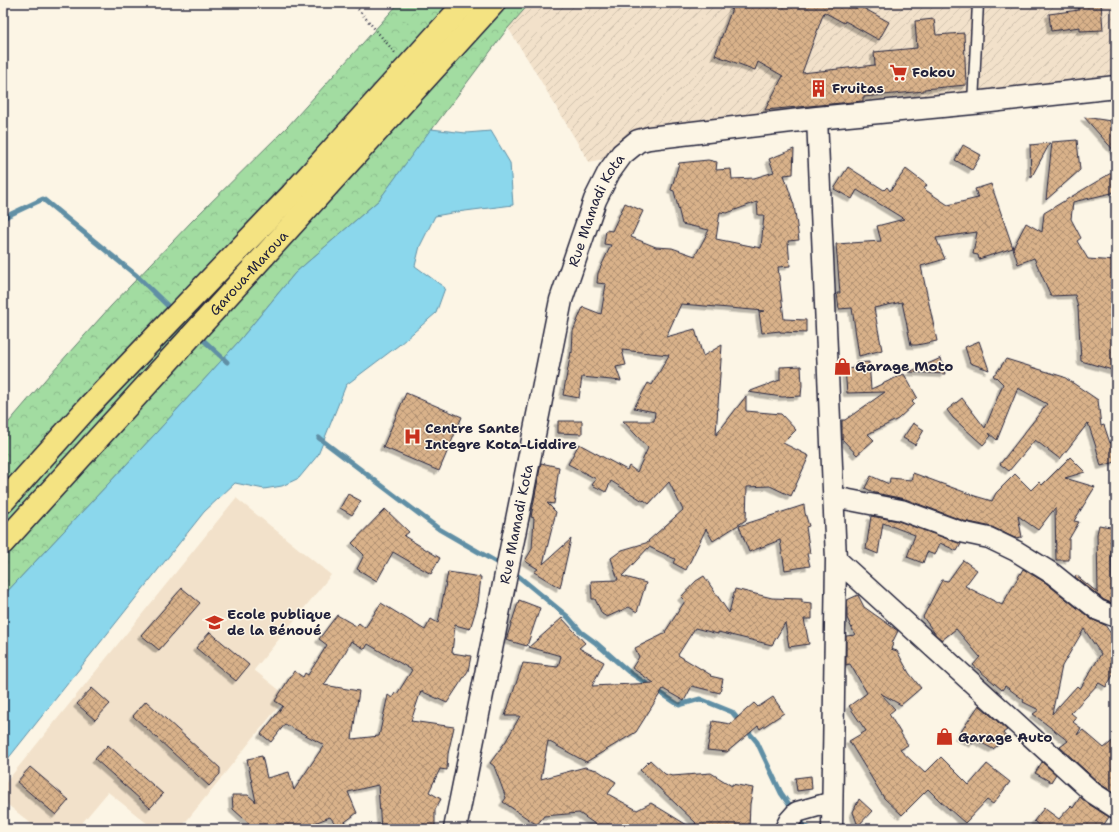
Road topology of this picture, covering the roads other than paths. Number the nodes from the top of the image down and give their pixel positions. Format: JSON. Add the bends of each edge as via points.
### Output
{"nodes":[{"id":1,"x":465,"y":3,"type":"edge"},
{"id":2,"x":494,"y":3,"type":"edge"},
{"id":3,"x":978,"y":3,"type":"edge"},
{"id":4,"x":1116,"y":87,"type":"edge"},
{"id":5,"x":973,"y":103,"type":"junction"},
{"id":6,"x":817,"y":118,"type":"junction"},
{"id":7,"x":834,"y":497,"type":"junction"},
{"id":8,"x":3,"y":502,"type":"edge"},
{"id":9,"x":3,"y":542,"type":"edge"},
{"id":10,"x":836,"y":559,"type":"junction"},
{"id":11,"x":1116,"y":617,"type":"edge"},
{"id":12,"x":832,"y":802,"type":"junction"},
{"id":13,"x":1116,"y":808,"type":"edge"},
{"id":14,"x":455,"y":829,"type":"edge"},
{"id":15,"x":784,"y":829,"type":"edge"},
{"id":16,"x":832,"y":829,"type":"edge"}],
"edges":[{"from":1,"to":8,"type":"highway","name":"Garoua-Maroua","via":[[292,194],[90,405]]},
{"from":2,"to":9,"type":"highway","name":"Garoua-Maroua"},
{"from":3,"to":5,"type":"lane"},
{"from":4,"to":5,"type":"main road"},
{"from":5,"to":6,"type":"main road"},
{"from":6,"to":7,"type":"street"},
{"from":6,"to":14,"type":"main road","name":"Rue Mamadi Kota","via":[[649,138],[638,141],[622,154],[609,172],[595,200],[561,300]]},
{"from":7,"to":10,"type":"street"},
{"from":7,"to":11,"type":"street","via":[[901,510],[961,532],[989,538],[1053,574],[1098,610]]},
{"from":10,"to":12,"type":"street"},
{"from":10,"to":13,"type":"street","via":[[1093,793]]},
{"from":12,"to":15,"type":"street","via":[[797,812]]},
{"from":12,"to":16,"type":"street"}]}
